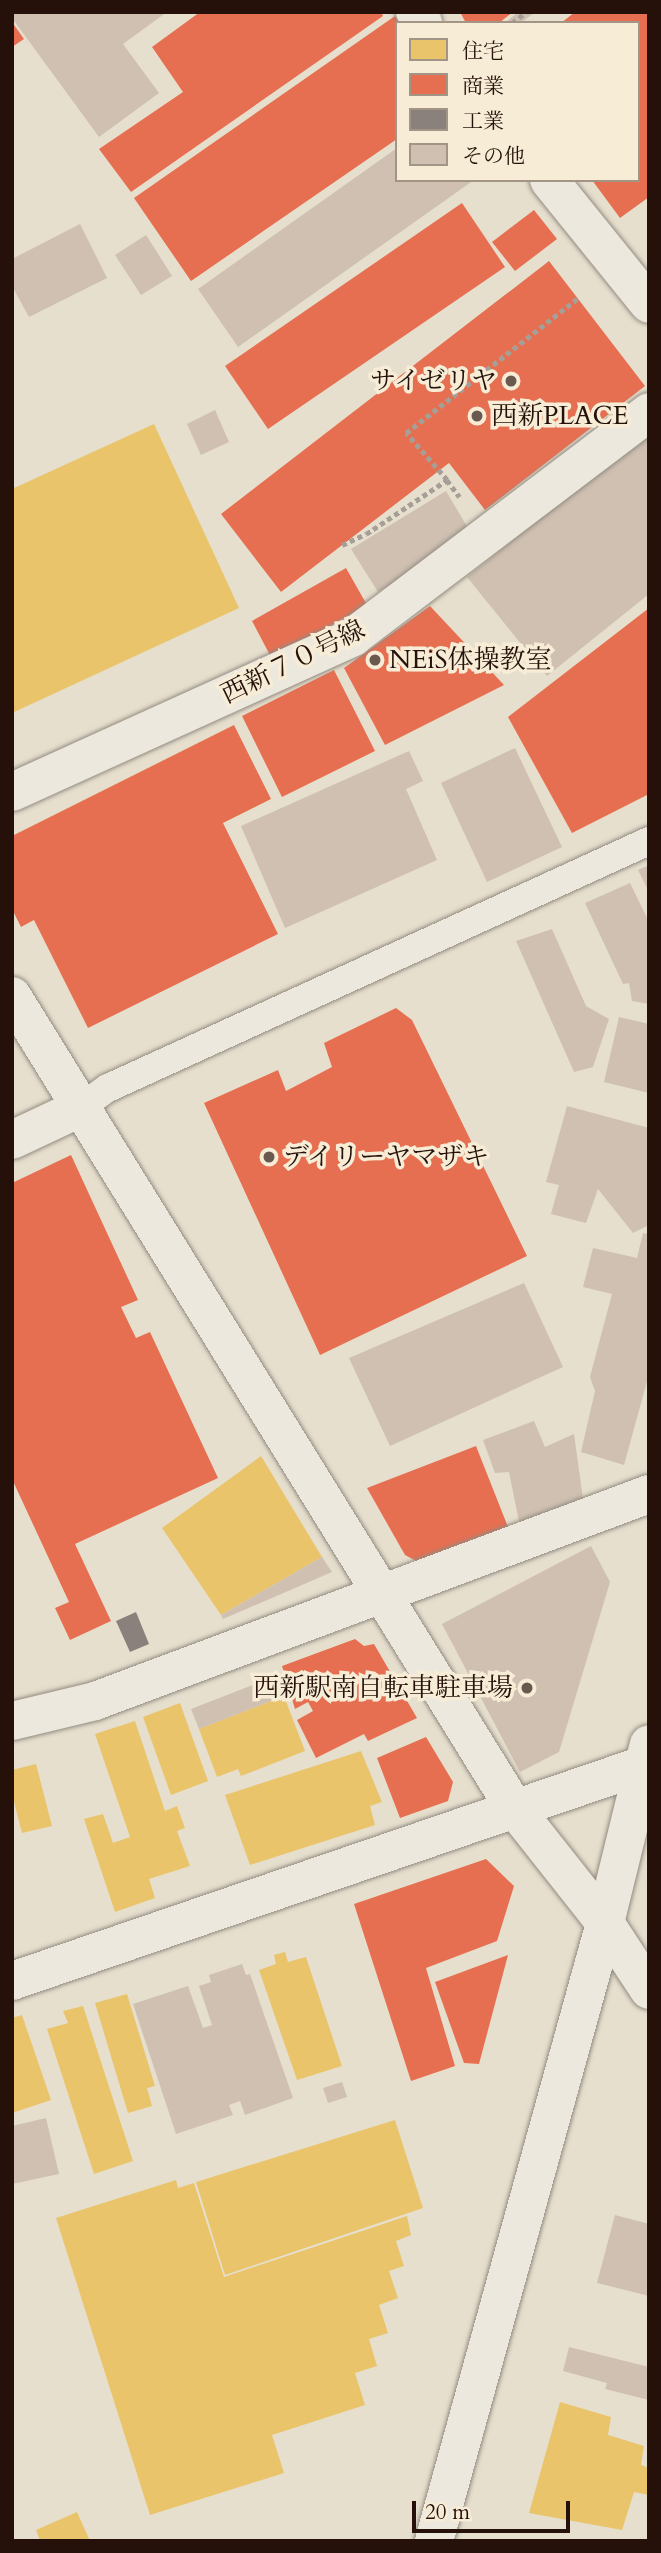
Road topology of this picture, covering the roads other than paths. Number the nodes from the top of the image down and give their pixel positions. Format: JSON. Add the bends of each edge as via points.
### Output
{"nodes":[{"id":1,"x":551,"y":182,"type":"edge"},
{"id":2,"x":649,"y":304,"type":"edge"},
{"id":3,"x":649,"y":412,"type":"edge"},
{"id":4,"x":12,"y":792,"type":"edge"},
{"id":5,"x":649,"y":841,"type":"edge"},
{"id":6,"x":12,"y":996,"type":"edge"},
{"id":7,"x":80,"y":1108,"type":"junction"},
{"id":8,"x":12,"y":1140,"type":"edge"},
{"id":9,"x":649,"y":1494,"type":"edge"},
{"id":10,"x":381,"y":1592,"type":"junction"},
{"id":11,"x":12,"y":1721,"type":"edge"},
{"id":12,"x":647,"y":1757,"type":"edge"},
{"id":13,"x":515,"y":1809,"type":"junction"},
{"id":14,"x":605,"y":1923,"type":"junction"},
{"id":15,"x":12,"y":1981,"type":"edge"},
{"id":16,"x":649,"y":1990,"type":"edge"},
{"id":17,"x":434,"y":2541,"type":"edge"}],
"edges":[{"from":1,"to":2,"type":"street"},
{"from":3,"to":4,"type":"street","name":"西新７０号線","via":[[353,637]]},
{"from":5,"to":7,"type":"lane","via":[[108,1088]]},
{"from":6,"to":7,"type":"street"},
{"from":7,"to":8,"type":"street"},
{"from":7,"to":10,"type":"street"},
{"from":9,"to":10,"type":"street"},
{"from":10,"to":11,"type":"street","via":[[95,1701]]},
{"from":10,"to":13,"type":"street"},
{"from":12,"to":13,"type":"street"},
{"from":12,"to":14,"type":"street"},
{"from":13,"to":14,"type":"street"},
{"from":13,"to":15,"type":"street"},
{"from":14,"to":16,"type":"street"},
{"from":14,"to":17,"type":"street"}]}
